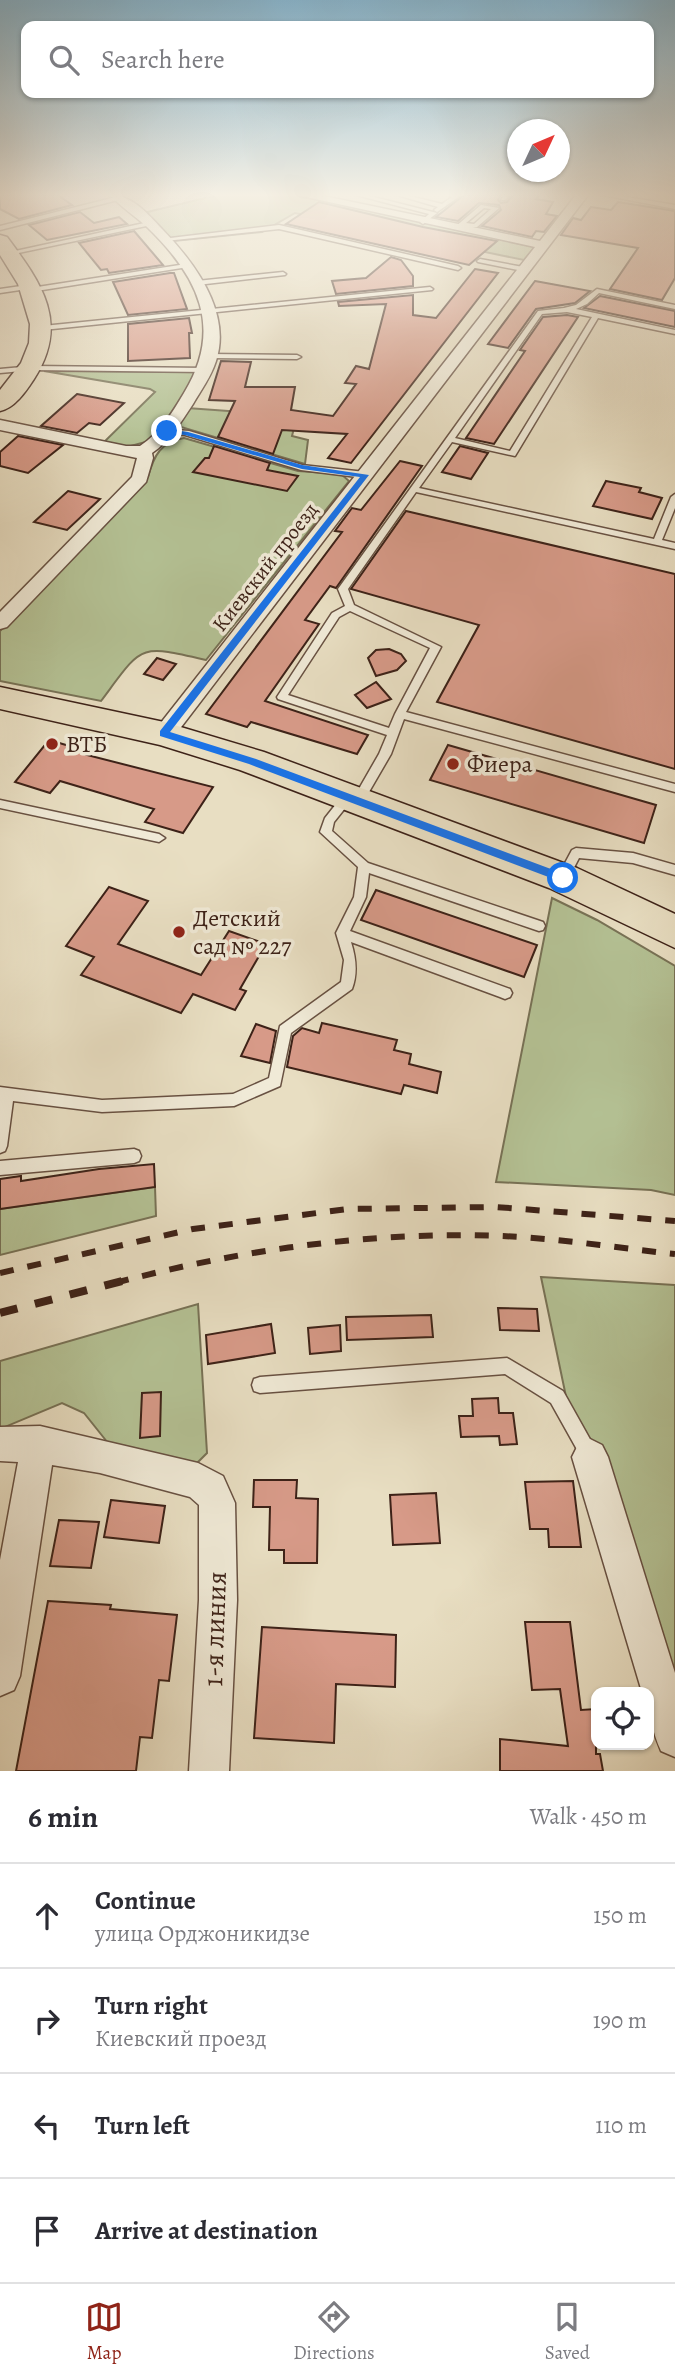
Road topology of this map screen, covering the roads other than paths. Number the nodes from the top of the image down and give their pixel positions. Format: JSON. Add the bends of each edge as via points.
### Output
{"nodes":[{"id":1,"x":23,"y":278,"type":"edge"},
{"id":2,"x":103,"y":278,"type":"edge"},
{"id":3,"x":194,"y":278,"type":"edge"},
{"id":4,"x":248,"y":278,"type":"edge"},
{"id":5,"x":516,"y":278,"type":"edge"},
{"id":6,"x":197,"y":283,"type":"junction"},
{"id":7,"x":29,"y":288,"type":"junction"},
{"id":8,"x":430,"y":289,"type":"dead end"},
{"id":9,"x":0,"y":291,"type":"edge"},
{"id":10,"x":675,"y":307,"type":"edge"},
{"id":11,"x":569,"y":310,"type":"junction"},
{"id":12,"x":210,"y":313,"type":"junction"},
{"id":13,"x":596,"y":316,"type":"junction"},
{"id":14,"x":43,"y":328,"type":"junction"},
{"id":15,"x":675,"y":332,"type":"edge"},
{"id":16,"x":297,"y":357,"type":"dead end"},
{"id":17,"x":208,"y":363,"type":"junction"},
{"id":18,"x":33,"y":368,"type":"junction"},
{"id":19,"x":0,"y":371,"type":"edge"},
{"id":20,"x":0,"y":404,"type":"edge"},
{"id":21,"x":0,"y":425,"type":"edge"},
{"id":22,"x":167,"y":431,"type":"junction"},
{"id":23,"x":450,"y":439,"type":"junction"},
{"id":24,"x":143,"y":450,"type":"junction"},
{"id":25,"x":365,"y":475,"type":"junction"},
{"id":26,"x":414,"y":489,"type":"junction"},
{"id":27,"x":675,"y":497,"type":"edge"},
{"id":28,"x":657,"y":542,"type":"junction"},
{"id":29,"x":675,"y":546,"type":"edge"},
{"id":30,"x":350,"y":607,"type":"junction"},
{"id":31,"x":0,"y":622,"type":"edge"},
{"id":32,"x":0,"y":698,"type":"edge"},
{"id":33,"x":400,"y":714,"type":"junction"},
{"id":34,"x":393,"y":733,"type":"junction"},
{"id":35,"x":164,"y":734,"type":"junction"},
{"id":36,"x":675,"y":788,"type":"edge"},
{"id":37,"x":353,"y":799,"type":"junction"},
{"id":38,"x":0,"y":804,"type":"edge"},
{"id":39,"x":159,"y":838,"type":"dead end"},
{"id":40,"x":364,"y":866,"type":"junction"},
{"id":41,"x":675,"y":870,"type":"edge"},
{"id":42,"x":563,"y":878,"type":"junction"},
{"id":43,"x":539,"y":926,"type":"dead end"},
{"id":44,"x":670,"y":930,"type":"edge"},
{"id":45,"x":342,"y":933,"type":"junction"},
{"id":46,"x":505,"y":993,"type":"dead end"},
{"id":47,"x":3,"y":1094,"type":"edge"},
{"id":48,"x":0,"y":1146,"type":"edge"},
{"id":49,"x":134,"y":1156,"type":"dead end"},
{"id":50,"x":0,"y":1168,"type":"edge"},
{"id":51,"x":260,"y":1385,"type":"dead end"},
{"id":52,"x":40,"y":1443,"type":"junction"},
{"id":53,"x":0,"y":1444,"type":"edge"},
{"id":54,"x":590,"y":1457,"type":"joint"},
{"id":55,"x":0,"y":1676,"type":"edge"},
{"id":56,"x":675,"y":1737,"type":"edge"},
{"id":57,"x":209,"y":1771,"type":"edge"}],
"edges":[{"from":1,"to":7,"type":"main road"},
{"from":2,"to":7,"type":"lane"},
{"from":3,"to":6,"type":"street"},
{"from":4,"to":6,"type":"lane"},
{"from":5,"to":25,"type":"street","name":"Киевский проезд"},
{"from":6,"to":12,"type":"street"},
{"from":7,"to":9,"type":"lane"},
{"from":7,"to":14,"type":"main road"},
{"from":8,"to":12,"type":"lane"},
{"from":10,"to":11,"type":"lane","via":[[597,291],[586,304]]},
{"from":11,"to":13,"type":"lane"},
{"from":11,"to":23,"type":"lane","via":[[540,312]]},
{"from":12,"to":14,"type":"lane"},
{"from":12,"to":17,"type":"street","via":[[213,334]]},
{"from":13,"to":15,"type":"lane"},
{"from":13,"to":23,"type":"lane","via":[[512,454]]},
{"from":14,"to":18,"type":"main road"},
{"from":16,"to":17,"type":"lane"},
{"from":17,"to":18,"type":"lane"},
{"from":17,"to":22,"type":"street"},
{"from":18,"to":19,"type":"lane"},
{"from":18,"to":20,"type":"main road"},
{"from":21,"to":24,"type":"street","via":[[125,451]]},
{"from":22,"to":24,"type":"street"},
{"from":22,"to":25,"type":"lane","via":[[302,467]]},
{"from":23,"to":26,"type":"lane"},
{"from":24,"to":31,"type":"street","via":[[140,478]]},
{"from":25,"to":35,"type":"street","name":"Киевский проезд"},
{"from":26,"to":28,"type":"lane"},
{"from":26,"to":30,"type":"lane","via":[[343,589]]},
{"from":27,"to":28,"type":"lane"},
{"from":28,"to":29,"type":"lane"},
{"from":30,"to":33,"type":"lane","via":[[436,647]]},
{"from":30,"to":34,"type":"lane","via":[[335,615],[282,697]]},
{"from":32,"to":35,"type":"main road"},
{"from":33,"to":34,"type":"lane"},
{"from":33,"to":36,"type":"lane"},
{"from":34,"to":37,"type":"lane"},
{"from":35,"to":37,"type":"main road"},
{"from":37,"to":40,"type":"lane","via":[[329,821],[326,832]]},
{"from":37,"to":42,"type":"main road"},
{"from":38,"to":39,"type":"lane"},
{"from":40,"to":43,"type":"lane"},
{"from":40,"to":45,"type":"lane","via":[[360,897]]},
{"from":41,"to":42,"type":"lane","via":[[633,858],[576,853]]},
{"from":42,"to":44,"type":"main road"},
{"from":45,"to":46,"type":"lane"},
{"from":45,"to":47,"type":"lane","via":[[350,960],[347,985],[285,1030],[275,1082],[234,1100],[102,1106]]},
{"from":47,"to":48,"type":"lane"},
{"from":49,"to":50,"type":"lane"},
{"from":51,"to":54,"type":"lane","via":[[507,1366],[557,1397]]},
{"from":52,"to":53,"type":"street"},
{"from":52,"to":55,"type":"street"},
{"from":52,"to":57,"type":"street","name":"1-я линия","via":[[87,1450],[198,1481],[210,1489],[217,1503],[218,1600]]},
{"from":54,"to":56,"type":"street"}]}
